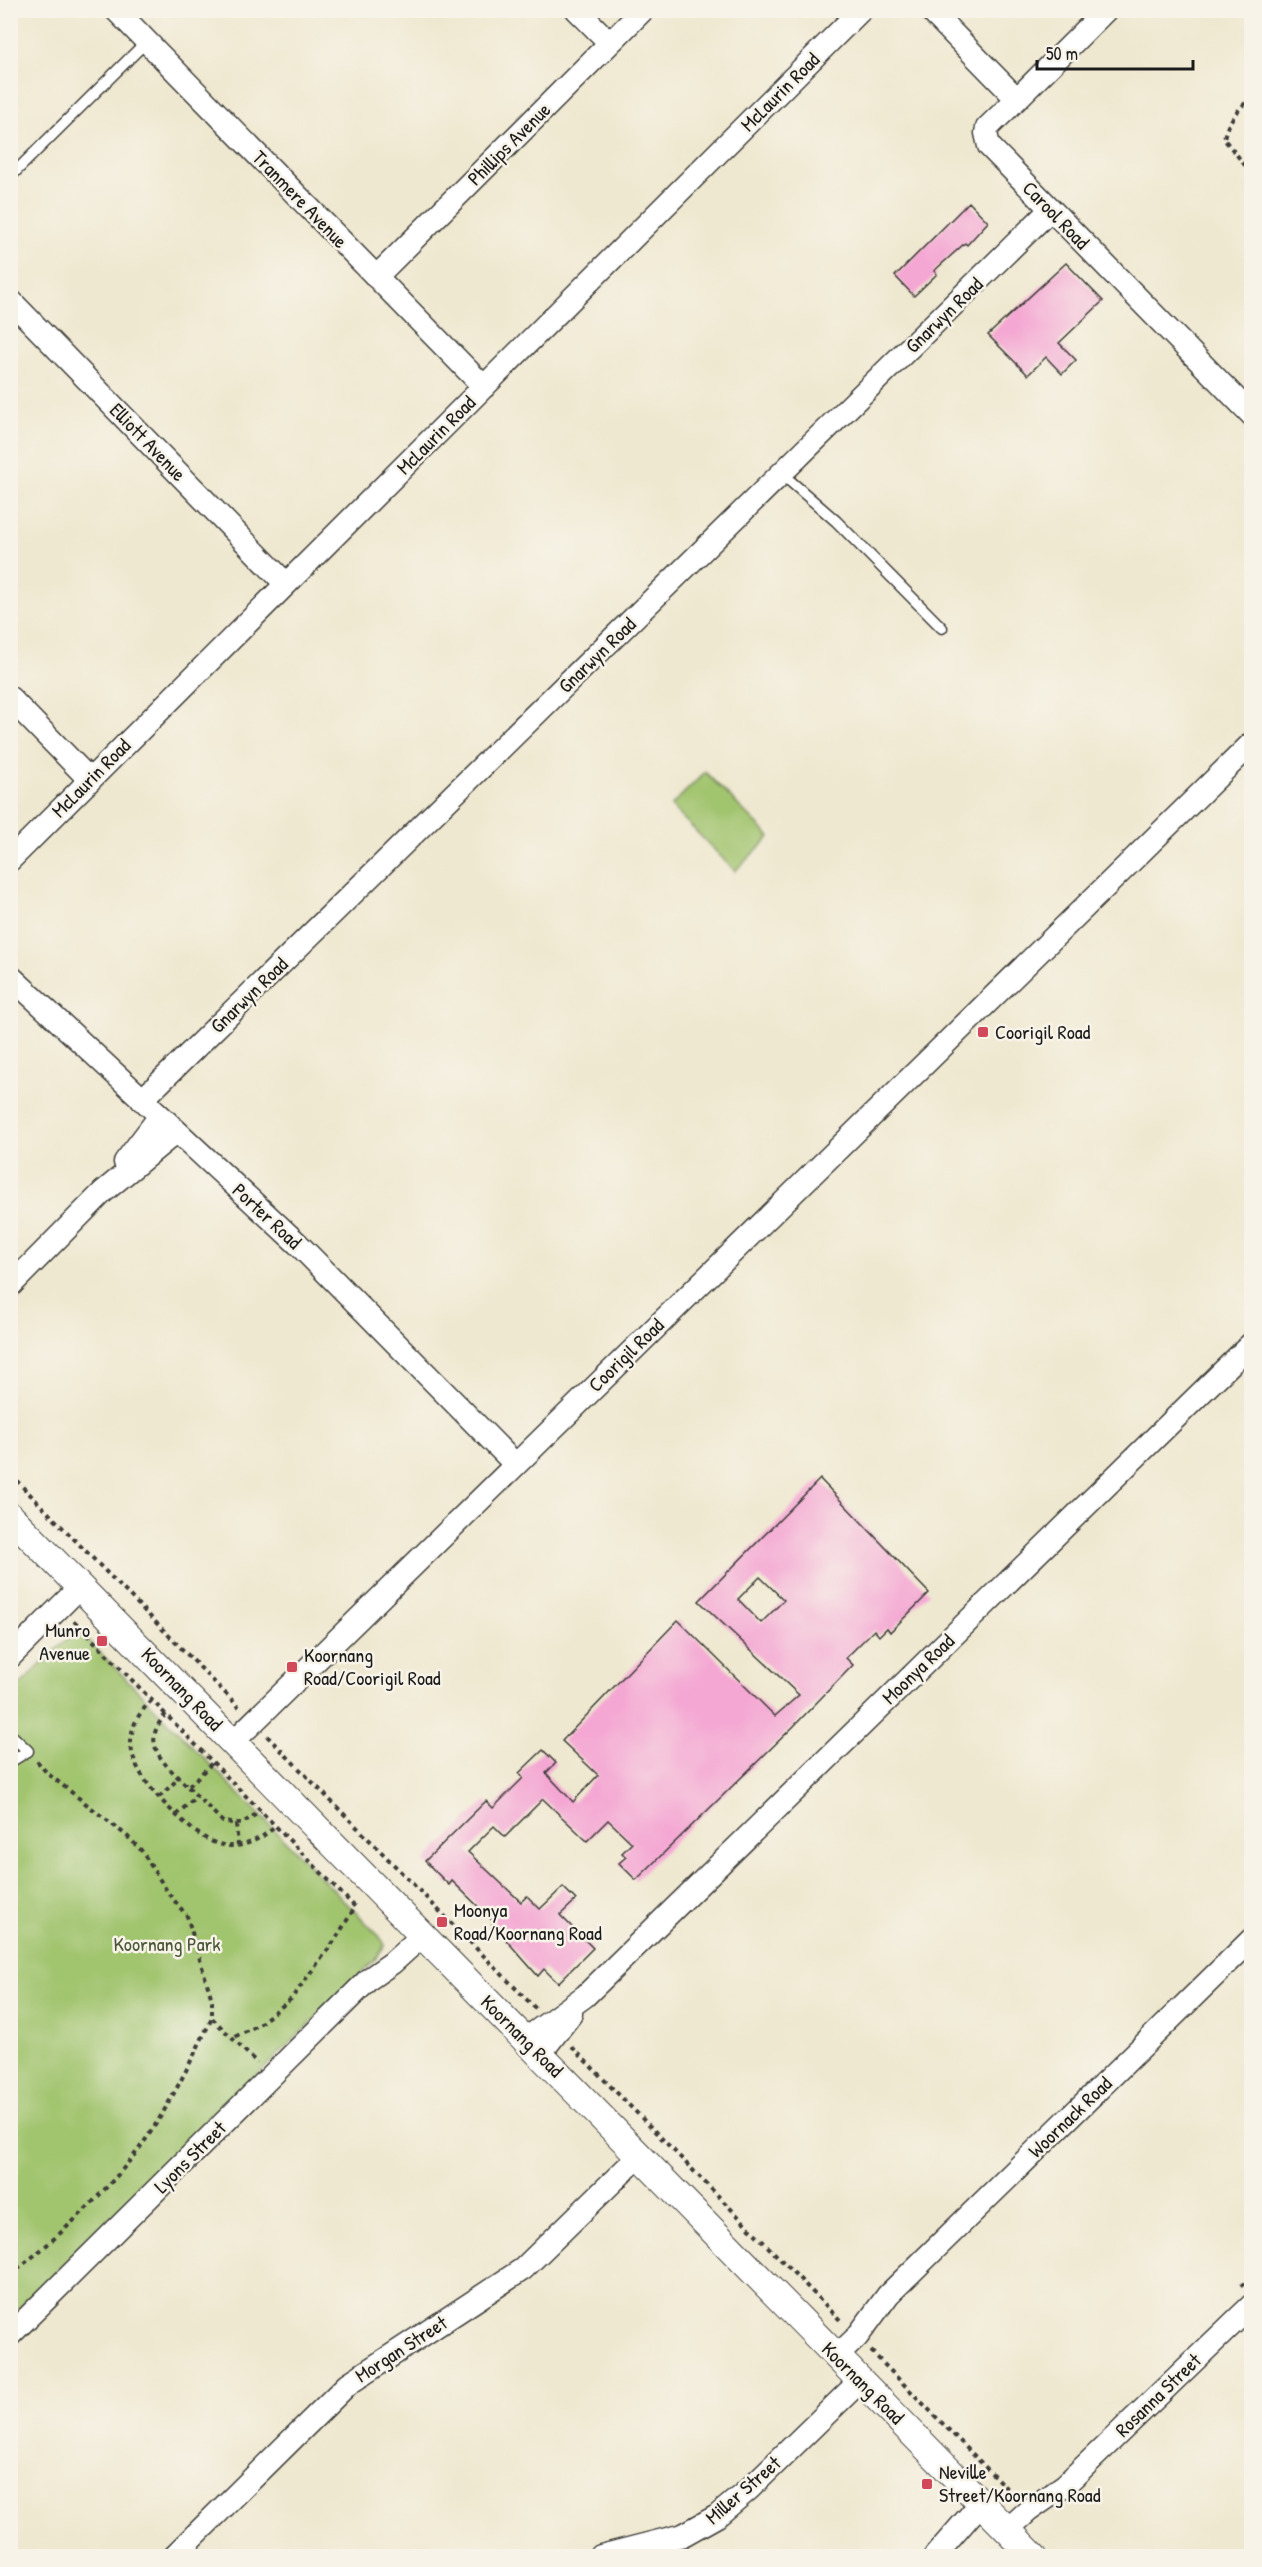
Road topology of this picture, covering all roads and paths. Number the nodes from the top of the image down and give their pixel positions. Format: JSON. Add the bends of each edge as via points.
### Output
{"nodes":[{"id":1,"x":116,"y":10,"type":"edge"},
{"id":2,"x":577,"y":10,"type":"edge"},
{"id":3,"x":642,"y":10,"type":"edge"},
{"id":4,"x":861,"y":10,"type":"edge"},
{"id":5,"x":930,"y":10,"type":"edge"},
{"id":6,"x":1106,"y":10,"type":"edge"},
{"id":7,"x":147,"y":41,"type":"junction"},
{"id":8,"x":610,"y":43,"type":"junction"},
{"id":9,"x":1251,"y":97,"type":"edge"},
{"id":10,"x":1017,"y":99,"type":"junction"},
{"id":11,"x":1251,"y":174,"type":"edge"},
{"id":12,"x":10,"y":177,"type":"edge"},
{"id":13,"x":1050,"y":210,"type":"junction"},
{"id":14,"x":376,"y":277,"type":"junction"},
{"id":15,"x":10,"y":300,"type":"edge"},
{"id":16,"x":484,"y":387,"type":"junction"},
{"id":17,"x":1251,"y":415,"type":"edge"},
{"id":18,"x":782,"y":474,"type":"junction"},
{"id":19,"x":286,"y":584,"type":"junction"},
{"id":20,"x":942,"y":628,"type":"dead end"},
{"id":21,"x":10,"y":698,"type":"edge"},
{"id":22,"x":1251,"y":743,"type":"edge"},
{"id":23,"x":89,"y":779,"type":"junction"},
{"id":24,"x":10,"y":860,"type":"edge"},
{"id":25,"x":10,"y":976,"type":"edge"},
{"id":26,"x":142,"y":1100,"type":"junction"},
{"id":27,"x":168,"y":1124,"type":"junction"},
{"id":28,"x":10,"y":1286,"type":"edge"},
{"id":29,"x":1251,"y":1343,"type":"edge"},
{"id":30,"x":515,"y":1464,"type":"junction"},
{"id":31,"x":10,"y":1474,"type":"edge"},
{"id":32,"x":10,"y":1516,"type":"edge"},
{"id":33,"x":80,"y":1587,"type":"junction"},
{"id":34,"x":60,"y":1607,"type":"junction"},
{"id":35,"x":10,"y":1656,"type":"edge"},
{"id":36,"x":152,"y":1700,"type":"junction"},
{"id":37,"x":166,"y":1714,"type":"junction"},
{"id":38,"x":254,"y":1722,"type":"junction"},
{"id":39,"x":10,"y":1734,"type":"edge"},
{"id":40,"x":233,"y":1742,"type":"junction"},
{"id":41,"x":28,"y":1751,"type":"junction"},
{"id":42,"x":10,"y":1762,"type":"edge"},
{"id":43,"x":213,"y":1762,"type":"junction"},
{"id":44,"x":179,"y":1778,"type":"junction"},
{"id":45,"x":188,"y":1787,"type":"junction"},
{"id":46,"x":159,"y":1797,"type":"junction"},
{"id":47,"x":197,"y":1797,"type":"junction"},
{"id":48,"x":261,"y":1811,"type":"junction"},
{"id":49,"x":176,"y":1815,"type":"junction"},
{"id":50,"x":236,"y":1824,"type":"junction"},
{"id":51,"x":276,"y":1826,"type":"junction"},
{"id":52,"x":238,"y":1846,"type":"junction"},
{"id":53,"x":416,"y":1928,"type":"junction"},
{"id":54,"x":1251,"y":1940,"type":"edge"},
{"id":55,"x":212,"y":2018,"type":"junction"},
{"id":56,"x":553,"y":2027,"type":"junction"},
{"id":57,"x":232,"y":2038,"type":"junction"},
{"id":58,"x":533,"y":2046,"type":"junction"},
{"id":59,"x":271,"y":2077,"type":"junction"},
{"id":60,"x":640,"y":2155,"type":"junction"},
{"id":61,"x":10,"y":2274,"type":"edge"},
{"id":62,"x":1251,"y":2276,"type":"edge"},
{"id":63,"x":1243,"y":2299,"type":"edge"},
{"id":64,"x":852,"y":2332,"type":"junction"},
{"id":65,"x":10,"y":2335,"type":"edge"},
{"id":66,"x":832,"y":2351,"type":"junction"},
{"id":67,"x":861,"y":2380,"type":"junction"},
{"id":68,"x":1017,"y":2500,"type":"dead end"},
{"id":69,"x":1006,"y":2529,"type":"edge"},
{"id":70,"x":174,"y":2556,"type":"edge"},
{"id":71,"x":601,"y":2556,"type":"edge"},
{"id":72,"x":935,"y":2556,"type":"edge"},
{"id":73,"x":944,"y":2556,"type":"edge"}],
"edges":[{"from":1,"to":7,"type":"street","name":"Tranmere Avenue"},
{"from":2,"to":8,"type":"street"},
{"from":3,"to":8,"type":"street","name":"Phillips Avenue"},
{"from":4,"to":16,"type":"street","name":"McLaurin Road"},
{"from":5,"to":10,"type":"street"},
{"from":6,"to":10,"type":"street","name":"Carool Road"},
{"from":7,"to":12,"type":"lane"},
{"from":7,"to":14,"type":"street","name":"Tranmere Avenue"},
{"from":8,"to":14,"type":"street","name":"Phillips Avenue"},
{"from":9,"to":11,"type":"path","via":[[1225,131],[1224,139]]},
{"from":10,"to":13,"type":"street","name":"Carool Road","via":[[987,128],[986,138],[989,146]]},
{"from":13,"to":17,"type":"street","name":"Carool Road"},
{"from":13,"to":18,"type":"street","name":"Gnarwyn Road"},
{"from":14,"to":16,"type":"street","name":"Tranmere Avenue"},
{"from":15,"to":19,"type":"street","name":"Elliott Avenue"},
{"from":16,"to":19,"type":"street","name":"McLaurin Road"},
{"from":18,"to":20,"type":"lane","via":[[843,528]]},
{"from":18,"to":26,"type":"street","name":"Gnarwyn Road"},
{"from":19,"to":23,"type":"street","name":"McLaurin Road"},
{"from":21,"to":23,"type":"street"},
{"from":22,"to":30,"type":"street","name":"Coorigil Road"},
{"from":23,"to":24,"type":"street","name":"McLaurin Road"},
{"from":25,"to":26,"type":"street","name":"Porter Road"},
{"from":26,"to":27,"type":"street","name":"Porter Road"},
{"from":27,"to":28,"type":"street"},
{"from":27,"to":30,"type":"street","name":"Porter Road","via":[[298,1245]]},
{"from":29,"to":56,"type":"street","name":"Moonya Road"},
{"from":30,"to":38,"type":"street","name":"Coorigil Road"},
{"from":31,"to":38,"type":"path"},
{"from":32,"to":33,"type":"street","name":"Koornang Road"},
{"from":33,"to":34,"type":"street"},
{"from":33,"to":40,"type":"street","name":"Koornang Road"},
{"from":34,"to":35,"type":"street"},
{"from":34,"to":36,"type":"path"},
{"from":36,"to":37,"type":"path"},
{"from":36,"to":46,"type":"path","via":[[135,1724],[131,1750],[140,1775]]},
{"from":37,"to":43,"type":"path"},
{"from":37,"to":44,"type":"path","via":[[153,1740],[162,1761]]},
{"from":38,"to":40,"type":"street","name":"Coorigil Road"},
{"from":38,"to":56,"type":"path"},
{"from":39,"to":41,"type":"lane"},
{"from":40,"to":53,"type":"street","name":"Koornang Road"},
{"from":41,"to":42,"type":"lane"},
{"from":41,"to":55,"type":"path","via":[[47,1773],[141,1850],[188,1916],[212,2000]]},
{"from":43,"to":45,"type":"path"},
{"from":43,"to":48,"type":"path"},
{"from":44,"to":45,"type":"path"},
{"from":44,"to":46,"type":"path"},
{"from":45,"to":47,"type":"path"},
{"from":46,"to":49,"type":"path"},
{"from":47,"to":49,"type":"path"},
{"from":47,"to":50,"type":"path","via":[[223,1822]]},
{"from":48,"to":50,"type":"path"},
{"from":48,"to":51,"type":"path"},
{"from":49,"to":52,"type":"path","via":[[207,1840]]},
{"from":50,"to":52,"type":"path"},
{"from":51,"to":52,"type":"path","via":[[258,1840]]},
{"from":51,"to":57,"type":"path","via":[[355,1907],[291,1999],[258,2025]]},
{"from":53,"to":58,"type":"street","name":"Koornang Road"},
{"from":53,"to":59,"type":"street","name":"Lyons Street"},
{"from":54,"to":64,"type":"street","name":"Woornack Road","via":[[888,2295],[866,2310]]},
{"from":55,"to":57,"type":"path"},
{"from":55,"to":61,"type":"path","via":[[147,2138],[128,2163],[84,2209]]},
{"from":56,"to":58,"type":"street","name":"Moonya Road"},
{"from":56,"to":64,"type":"path"},
{"from":57,"to":59,"type":"path"},
{"from":58,"to":60,"type":"street","name":"Koornang Road"},
{"from":59,"to":65,"type":"street","name":"Lyons Street"},
{"from":60,"to":66,"type":"street","name":"Koornang Road"},
{"from":60,"to":70,"type":"street","name":"Morgan Street","via":[[523,2269],[348,2384]]},
{"from":62,"to":63,"type":"path"},
{"from":63,"to":69,"type":"street","name":"Rosanna Street","via":[[1065,2485],[1038,2521]]},
{"from":64,"to":66,"type":"street","name":"Woornack Road"},
{"from":64,"to":68,"type":"path"},
{"from":66,"to":67,"type":"street","name":"Koornang Road"},
{"from":67,"to":69,"type":"street","name":"Koornang Road"},
{"from":67,"to":71,"type":"street","name":"Miller Street","via":[[717,2516],[683,2535]]},
{"from":69,"to":72,"type":"street"},
{"from":69,"to":73,"type":"street"}]}
